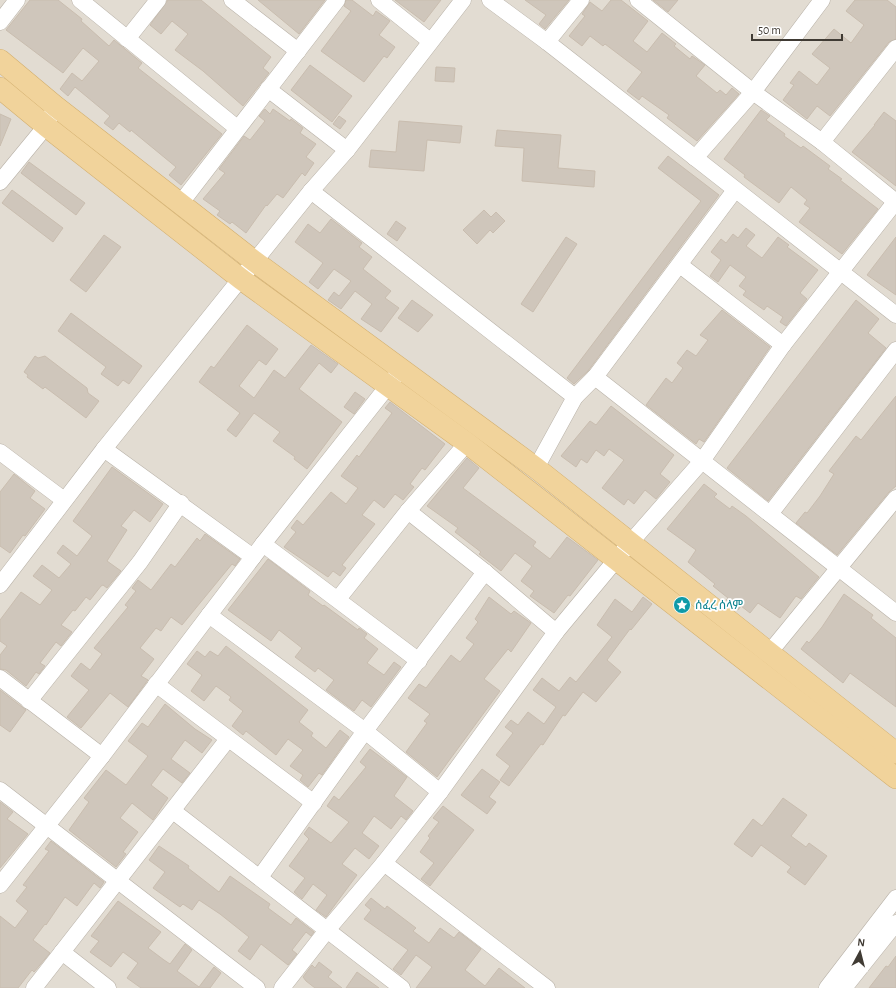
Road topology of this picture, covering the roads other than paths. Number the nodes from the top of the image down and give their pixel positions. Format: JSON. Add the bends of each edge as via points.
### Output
{"nodes":[{"id":1,"x":17,"y":0,"type":"edge"},
{"id":2,"x":80,"y":0,"type":"edge"},
{"id":3,"x":158,"y":0,"type":"edge"},
{"id":4,"x":232,"y":0,"type":"edge"},
{"id":5,"x":337,"y":0,"type":"edge"},
{"id":6,"x":380,"y":0,"type":"edge"},
{"id":7,"x":464,"y":0,"type":"edge"},
{"id":8,"x":490,"y":0,"type":"edge"},
{"id":9,"x":581,"y":0,"type":"edge"},
{"id":10,"x":638,"y":0,"type":"edge"},
{"id":11,"x":822,"y":0,"type":"edge"},
{"id":12,"x":0,"y":22,"type":"edge"},
{"id":13,"x":127,"y":39,"type":"junction"},
{"id":14,"x":430,"y":41,"type":"junction"},
{"id":15,"x":547,"y":42,"type":"junction"},
{"id":16,"x":896,"y":48,"type":"edge"},
{"id":17,"x":298,"y":51,"type":"junction"},
{"id":18,"x":0,"y":60,"type":"edge"},
{"id":19,"x":0,"y":88,"type":"edge"},
{"id":20,"x":268,"y":89,"type":"junction"},
{"id":21,"x":753,"y":92,"type":"junction"},
{"id":22,"x":55,"y":106,"type":"junction"},
{"id":23,"x":46,"y":126,"type":"junction"},
{"id":24,"x":237,"y":128,"type":"junction"},
{"id":25,"x":822,"y":142,"type":"junction"},
{"id":26,"x":347,"y":150,"type":"junction"},
{"id":27,"x":695,"y":158,"type":"junction"},
{"id":28,"x":0,"y":182,"type":"edge"},
{"id":29,"x":735,"y":190,"type":"junction"},
{"id":30,"x":311,"y":191,"type":"junction"},
{"id":31,"x":896,"y":202,"type":"edge"},
{"id":32,"x":180,"y":204,"type":"junction"},
{"id":33,"x":254,"y":261,"type":"junction"},
{"id":34,"x":680,"y":265,"type":"junction"},
{"id":35,"x":842,"y":272,"type":"junction"},
{"id":36,"x":241,"y":279,"type":"junction"},
{"id":37,"x":896,"y":315,"type":"edge"},
{"id":38,"x":783,"y":345,"type":"junction"},
{"id":39,"x":896,"y":350,"type":"edge"},
{"id":40,"x":402,"y":369,"type":"junction"},
{"id":41,"x":595,"y":377,"type":"junction"},
{"id":42,"x":388,"y":387,"type":"junction"},
{"id":43,"x":576,"y":397,"type":"junction"},
{"id":44,"x":467,"y":443,"type":"junction"},
{"id":45,"x":104,"y":449,"type":"junction"},
{"id":46,"x":0,"y":452,"type":"edge"},
{"id":47,"x":702,"y":462,"type":"junction"},
{"id":48,"x":536,"y":468,"type":"junction"},
{"id":49,"x":896,"y":498,"type":"edge"},
{"id":50,"x":64,"y":500,"type":"junction"},
{"id":51,"x":181,"y":503,"type":"junction"},
{"id":52,"x":408,"y":511,"type":"junction"},
{"id":53,"x":770,"y":514,"type":"junction"},
{"id":54,"x":630,"y":543,"type":"junction"},
{"id":55,"x":258,"y":551,"type":"junction"},
{"id":56,"x":616,"y":559,"type":"junction"},
{"id":57,"x":5,"y":568,"type":"edge"},
{"id":58,"x":839,"y":568,"type":"junction"},
{"id":59,"x":485,"y":572,"type":"junction"},
{"id":60,"x":0,"y":585,"type":"edge"},
{"id":61,"x":338,"y":599,"type":"junction"},
{"id":62,"x":896,"y":613,"type":"edge"},
{"id":63,"x":209,"y":615,"type":"junction"},
{"id":64,"x":556,"y":632,"type":"junction"},
{"id":65,"x":770,"y":653,"type":"junction"},
{"id":66,"x":419,"y":661,"type":"junction"},
{"id":67,"x":0,"y":678,"type":"edge"},
{"id":68,"x":156,"y":684,"type":"junction"},
{"id":69,"x":29,"y":701,"type":"junction"},
{"id":70,"x":365,"y":731,"type":"junction"},
{"id":71,"x":228,"y":739,"type":"junction"},
{"id":72,"x":896,"y":753,"type":"edge"},
{"id":73,"x":102,"y":756,"type":"junction"},
{"id":74,"x":896,"y":778,"type":"edge"},
{"id":75,"x":0,"y":790,"type":"edge"},
{"id":76,"x":440,"y":792,"type":"junction"},
{"id":77,"x":314,"y":803,"type":"junction"},
{"id":78,"x":173,"y":811,"type":"junction"},
{"id":79,"x":46,"y":825,"type":"junction"},
{"id":80,"x":384,"y":863,"type":"junction"},
{"id":81,"x":260,"y":877,"type":"junction"},
{"id":82,"x":118,"y":882,"type":"junction"},
{"id":83,"x":0,"y":886,"type":"edge"},
{"id":84,"x":896,"y":898,"type":"edge"},
{"id":85,"x":896,"y":923,"type":"edge"},
{"id":86,"x":328,"y":929,"type":"junction"},
{"id":87,"x":62,"y":952,"type":"junction"},
{"id":88,"x":542,"y":986,"type":"edge"},
{"id":89,"x":34,"y":988,"type":"edge"},
{"id":90,"x":108,"y":988,"type":"edge"},
{"id":91,"x":257,"y":988,"type":"edge"},
{"id":92,"x":282,"y":988,"type":"edge"},
{"id":93,"x":402,"y":988,"type":"edge"},
{"id":94,"x":827,"y":988,"type":"edge"},
{"id":95,"x":844,"y":988,"type":"edge"}],
"edges":[{"from":1,"to":12,"type":"street"},
{"from":2,"to":13,"type":"street"},
{"from":3,"to":13,"type":"street"},
{"from":4,"to":17,"type":"street"},
{"from":5,"to":17,"type":"street"},
{"from":6,"to":14,"type":"street"},
{"from":7,"to":14,"type":"street"},
{"from":8,"to":15,"type":"street"},
{"from":9,"to":15,"type":"street"},
{"from":10,"to":21,"type":"street"},
{"from":11,"to":21,"type":"street"},
{"from":13,"to":24,"type":"street"},
{"from":14,"to":26,"type":"street"},
{"from":15,"to":27,"type":"street"},
{"from":16,"to":25,"type":"street"},
{"from":17,"to":20,"type":"street"},
{"from":18,"to":22,"type":"main road"},
{"from":19,"to":23,"type":"main road"},
{"from":20,"to":24,"type":"street"},
{"from":20,"to":26,"type":"street"},
{"from":21,"to":25,"type":"street"},
{"from":21,"to":27,"type":"street"},
{"from":22,"to":23,"type":"street"},
{"from":22,"to":32,"type":"main road"},
{"from":23,"to":28,"type":"street"},
{"from":23,"to":36,"type":"main road"},
{"from":24,"to":32,"type":"street"},
{"from":25,"to":31,"type":"street"},
{"from":26,"to":30,"type":"street"},
{"from":27,"to":29,"type":"street"},
{"from":29,"to":34,"type":"street"},
{"from":29,"to":35,"type":"street"},
{"from":30,"to":33,"type":"street"},
{"from":30,"to":43,"type":"street"},
{"from":31,"to":35,"type":"street"},
{"from":32,"to":33,"type":"main road"},
{"from":33,"to":36,"type":"street"},
{"from":33,"to":40,"type":"main road"},
{"from":34,"to":38,"type":"street"},
{"from":34,"to":41,"type":"street"},
{"from":35,"to":37,"type":"street"},
{"from":35,"to":38,"type":"street"},
{"from":36,"to":42,"type":"main road"},
{"from":36,"to":45,"type":"street"},
{"from":38,"to":47,"type":"street"},
{"from":39,"to":53,"type":"street"},
{"from":40,"to":42,"type":"street"},
{"from":40,"to":48,"type":"main road"},
{"from":41,"to":43,"type":"street"},
{"from":41,"to":47,"type":"street"},
{"from":42,"to":44,"type":"main road"},
{"from":42,"to":55,"type":"street"},
{"from":43,"to":48,"type":"street"},
{"from":44,"to":52,"type":"street"},
{"from":44,"to":56,"type":"main road"},
{"from":45,"to":50,"type":"street"},
{"from":45,"to":51,"type":"street"},
{"from":46,"to":50,"type":"street"},
{"from":47,"to":53,"type":"street"},
{"from":47,"to":54,"type":"street"},
{"from":48,"to":54,"type":"main road"},
{"from":49,"to":58,"type":"street"},
{"from":50,"to":57,"type":"street"},
{"from":51,"to":55,"type":"street"},
{"from":51,"to":69,"type":"street","via":[[140,562]]},
{"from":52,"to":59,"type":"street"},
{"from":52,"to":61,"type":"street"},
{"from":53,"to":58,"type":"street"},
{"from":54,"to":56,"type":"street"},
{"from":54,"to":65,"type":"main road"},
{"from":55,"to":61,"type":"street"},
{"from":55,"to":63,"type":"street"},
{"from":56,"to":64,"type":"street"},
{"from":56,"to":74,"type":"main road"},
{"from":57,"to":60,"type":"street"},
{"from":58,"to":62,"type":"street"},
{"from":58,"to":65,"type":"street"},
{"from":59,"to":64,"type":"street"},
{"from":59,"to":66,"type":"street"},
{"from":61,"to":66,"type":"street"},
{"from":63,"to":68,"type":"street"},
{"from":63,"to":70,"type":"street"},
{"from":64,"to":76,"type":"street"},
{"from":65,"to":72,"type":"main road"},
{"from":66,"to":70,"type":"street"},
{"from":67,"to":69,"type":"street"},
{"from":68,"to":71,"type":"street"},
{"from":68,"to":73,"type":"street"},
{"from":69,"to":73,"type":"street"},
{"from":70,"to":76,"type":"street"},
{"from":70,"to":77,"type":"street"},
{"from":71,"to":77,"type":"street"},
{"from":71,"to":78,"type":"street"},
{"from":73,"to":79,"type":"street"},
{"from":75,"to":79,"type":"street"},
{"from":76,"to":80,"type":"street"},
{"from":77,"to":81,"type":"street"},
{"from":78,"to":81,"type":"street"},
{"from":78,"to":82,"type":"street"},
{"from":79,"to":82,"type":"street"},
{"from":79,"to":83,"type":"street"},
{"from":80,"to":86,"type":"street"},
{"from":80,"to":88,"type":"street"},
{"from":81,"to":86,"type":"street"},
{"from":82,"to":87,"type":"street"},
{"from":82,"to":91,"type":"street"},
{"from":84,"to":94,"type":"street"},
{"from":85,"to":95,"type":"street"},
{"from":86,"to":92,"type":"street"},
{"from":86,"to":93,"type":"street"},
{"from":87,"to":89,"type":"street"},
{"from":87,"to":90,"type":"street"}]}
